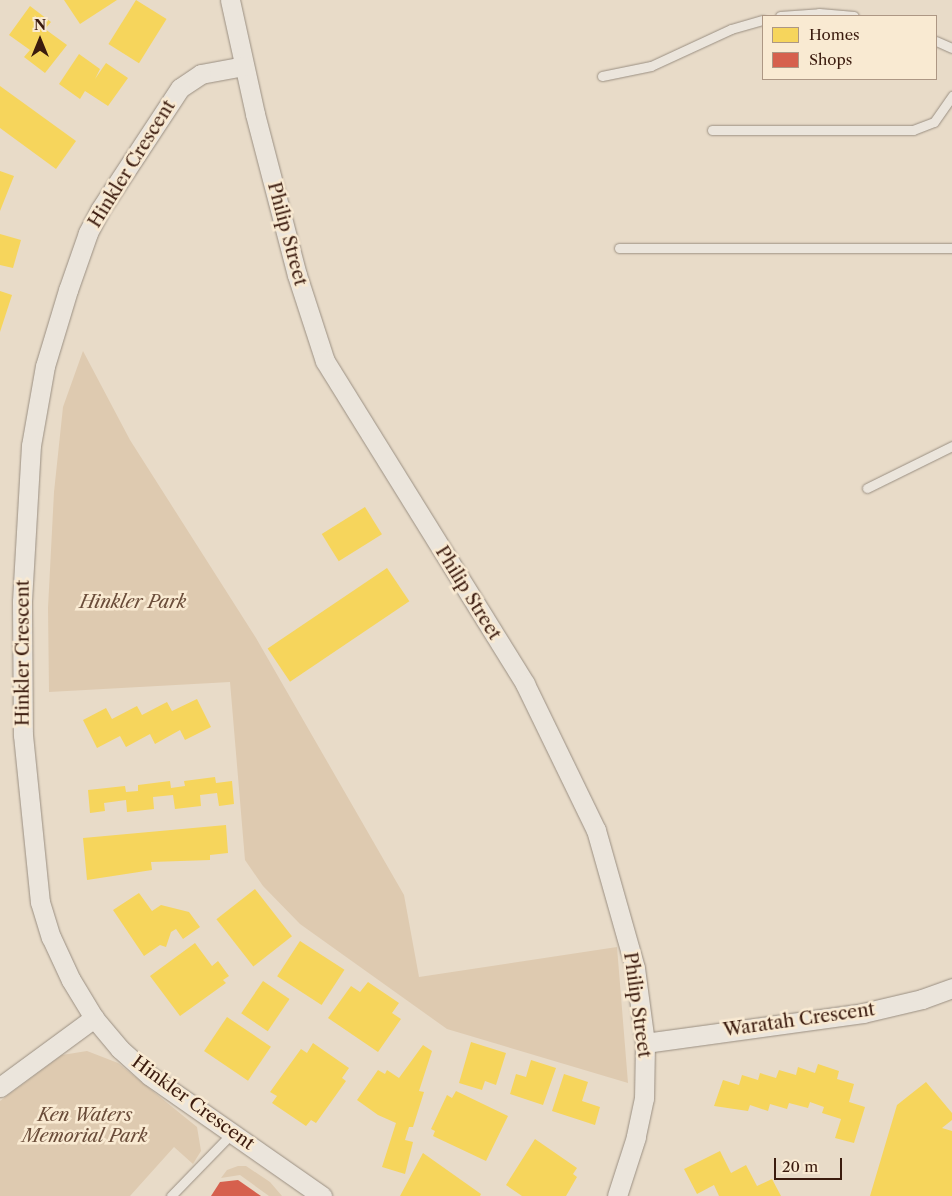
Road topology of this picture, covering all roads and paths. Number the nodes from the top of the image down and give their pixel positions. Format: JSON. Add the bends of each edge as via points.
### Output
{"nodes":[{"id":1,"x":230,"y":0,"type":"edge"},
{"id":2,"x":793,"y":15,"type":"edge"},
{"id":3,"x":842,"y":15,"type":"edge"},
{"id":4,"x":762,"y":20,"type":"edge"},
{"id":5,"x":937,"y":41,"type":"edge"},
{"id":6,"x":952,"y":48,"type":"edge"},
{"id":7,"x":244,"y":66,"type":"junction"},
{"id":8,"x":602,"y":76,"type":"dead end"},
{"id":9,"x":952,"y":96,"type":"edge"},
{"id":10,"x":712,"y":130,"type":"dead end"},
{"id":11,"x":619,"y":248,"type":"dead end"},
{"id":12,"x":952,"y":248,"type":"edge"},
{"id":13,"x":952,"y":446,"type":"edge"},
{"id":14,"x":867,"y":488,"type":"dead end"},
{"id":15,"x":952,"y":988,"type":"edge"},
{"id":16,"x":94,"y":1018,"type":"junction"},
{"id":17,"x":645,"y":1043,"type":"junction"},
{"id":18,"x":0,"y":1087,"type":"edge"},
{"id":19,"x":232,"y":1133,"type":"junction"},
{"id":20,"x":171,"y":1196,"type":"edge"},
{"id":21,"x":322,"y":1196,"type":"edge"},
{"id":22,"x":617,"y":1196,"type":"edge"}],
"edges":[{"from":1,"to":7,"type":"street","name":"Philip Street"},
{"from":2,"to":3,"type":"lane"},
{"from":4,"to":8,"type":"lane","via":[[731,30],[651,66]]},
{"from":5,"to":6,"type":"lane"},
{"from":7,"to":16,"type":"street","name":"Hinkler Crescent","via":[[201,74],[180,88],[100,210],[88,233],[68,290],[36,410],[22,602],[23,735],[40,902],[51,937],[71,980]]},
{"from":7,"to":17,"type":"street","name":"Philip Street","via":[[297,275],[325,361],[524,684],[596,830],[635,968]]},
{"from":9,"to":10,"type":"lane","via":[[934,122],[913,130]]},
{"from":11,"to":12,"type":"lane"},
{"from":13,"to":14,"type":"lane"},
{"from":15,"to":17,"type":"street","name":"Waratah Crescent","via":[[922,999],[863,1012]]},
{"from":16,"to":18,"type":"street"},
{"from":16,"to":19,"type":"street","name":"Hinkler Crescent","via":[[120,1049],[150,1076]]},
{"from":17,"to":22,"type":"street","name":"Philip Street","via":[[644,1098],[636,1137]]},
{"from":19,"to":20,"type":"lane"},
{"from":19,"to":21,"type":"street","name":"Hinkler Crescent"}]}
